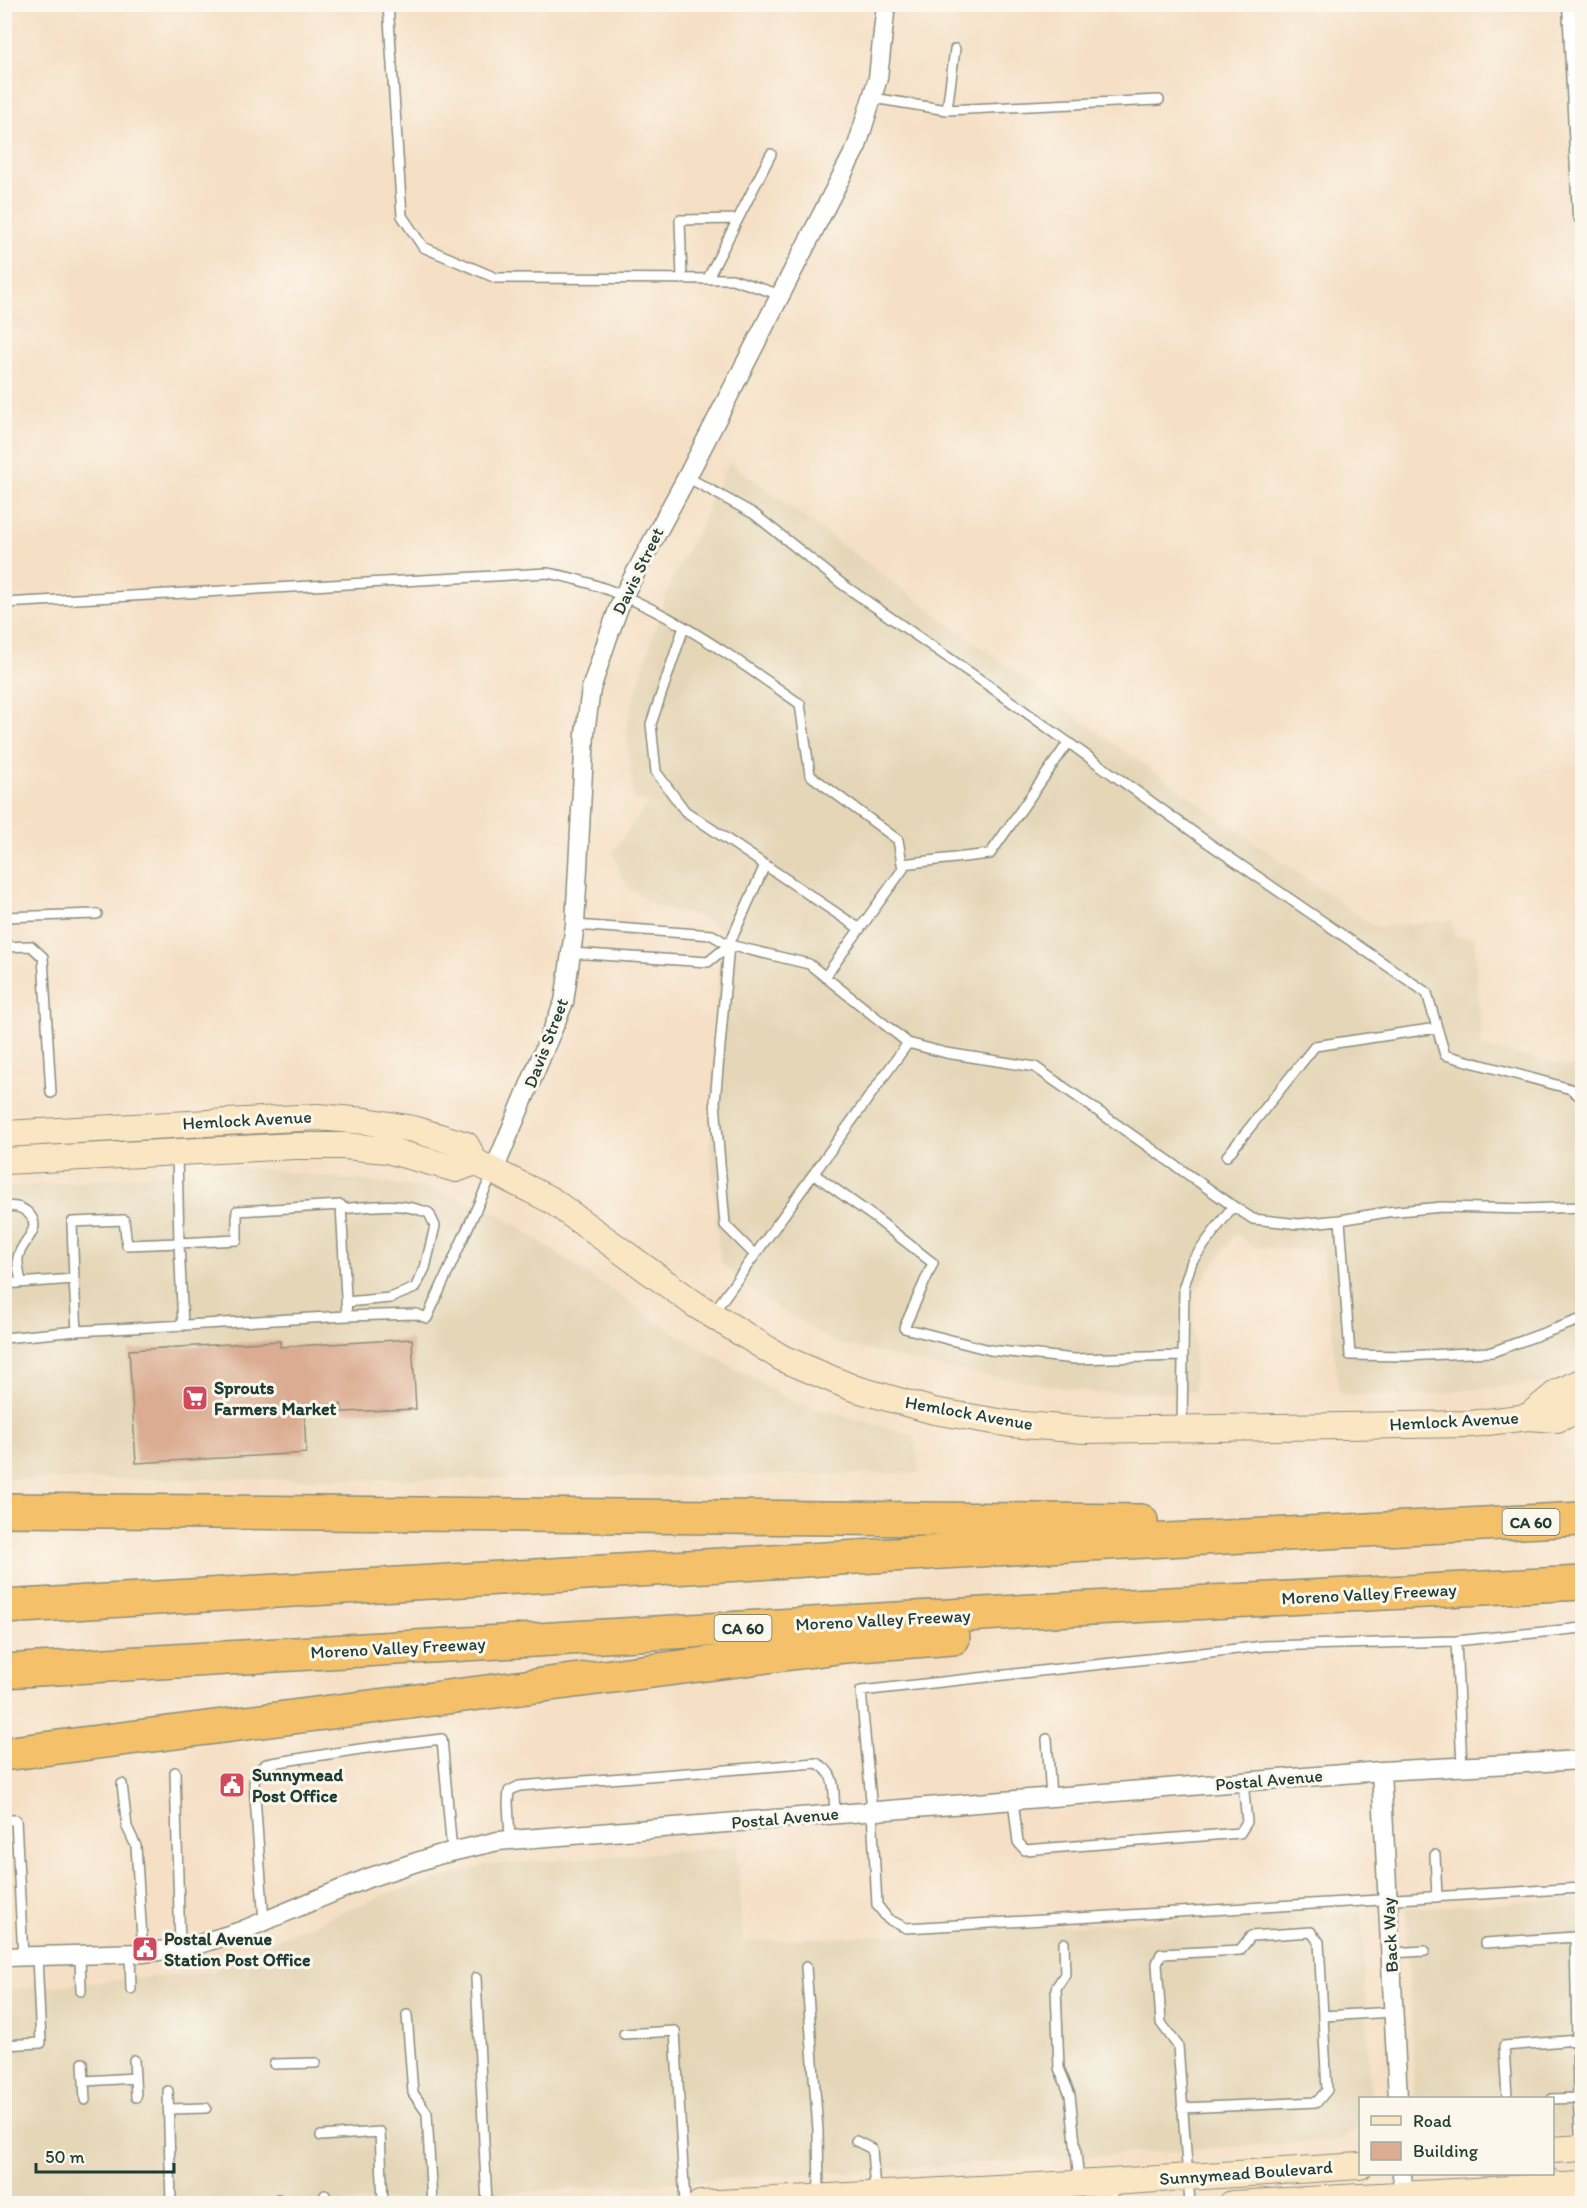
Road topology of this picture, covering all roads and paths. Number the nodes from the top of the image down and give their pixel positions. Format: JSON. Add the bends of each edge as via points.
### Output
{"nodes":[{"id":1,"x":388,"y":4,"type":"edge"},
{"id":2,"x":886,"y":4,"type":"edge"},
{"id":3,"x":1572,"y":4,"type":"edge"},
{"id":4,"x":955,"y":49,"type":"dead end"},
{"id":5,"x":873,"y":98,"type":"junction"},
{"id":6,"x":1159,"y":100,"type":"dead end"},
{"id":7,"x":947,"y":110,"type":"junction"},
{"id":8,"x":771,"y":154,"type":"dead end"},
{"id":9,"x":1582,"y":215,"type":"edge"},
{"id":10,"x":738,"y":219,"type":"junction"},
{"id":11,"x":682,"y":278,"type":"junction"},
{"id":12,"x":708,"y":278,"type":"junction"},
{"id":13,"x":781,"y":295,"type":"junction"},
{"id":14,"x":687,"y":477,"type":"junction"},
{"id":15,"x":623,"y":596,"type":"junction"},
{"id":16,"x":4,"y":603,"type":"edge"},
{"id":17,"x":684,"y":627,"type":"junction"},
{"id":18,"x":1068,"y":743,"type":"junction"},
{"id":19,"x":902,"y":864,"type":"junction"},
{"id":20,"x":765,"y":865,"type":"junction"},
{"id":21,"x":97,"y":914,"type":"dead end"},
{"id":22,"x":4,"y":917,"type":"edge"},
{"id":23,"x":574,"y":925,"type":"junction"},
{"id":24,"x":860,"y":929,"type":"junction"},
{"id":25,"x":729,"y":945,"type":"junction"},
{"id":26,"x":4,"y":947,"type":"edge"},
{"id":27,"x":571,"y":952,"type":"junction"},
{"id":28,"x":825,"y":977,"type":"junction"},
{"id":29,"x":1437,"y":1028,"type":"junction"},
{"id":30,"x":908,"y":1043,"type":"junction"},
{"id":31,"x":51,"y":1093,"type":"dead end"},
{"id":32,"x":1582,"y":1098,"type":"edge"},
{"id":33,"x":4,"y":1134,"type":"edge"},
{"id":34,"x":177,"y":1152,"type":"junction"},
{"id":35,"x":1227,"y":1156,"type":"dead end"},
{"id":36,"x":4,"y":1161,"type":"edge"},
{"id":37,"x":485,"y":1166,"type":"junction"},
{"id":38,"x":814,"y":1174,"type":"junction"},
{"id":39,"x":1233,"y":1206,"type":"junction"},
{"id":40,"x":4,"y":1207,"type":"edge"},
{"id":41,"x":1582,"y":1207,"type":"edge"},
{"id":42,"x":341,"y":1209,"type":"junction"},
{"id":43,"x":1340,"y":1220,"type":"junction"},
{"id":44,"x":179,"y":1243,"type":"junction"},
{"id":45,"x":755,"y":1255,"type":"junction"},
{"id":46,"x":75,"y":1279,"type":"junction"},
{"id":47,"x":21,"y":1282,"type":"junction"},
{"id":48,"x":4,"y":1284,"type":"edge"},
{"id":49,"x":346,"y":1302,"type":"junction"},
{"id":50,"x":711,"y":1315,"type":"junction"},
{"id":51,"x":347,"y":1316,"type":"junction"},
{"id":52,"x":1582,"y":1319,"type":"edge"},
{"id":53,"x":183,"y":1326,"type":"junction"},
{"id":54,"x":78,"y":1331,"type":"junction"},
{"id":55,"x":4,"y":1338,"type":"edge"},
{"id":56,"x":1182,"y":1356,"type":"junction"},
{"id":57,"x":1582,"y":1382,"type":"edge"},
{"id":58,"x":1582,"y":1409,"type":"edge"},
{"id":59,"x":1528,"y":1417,"type":"junction"},
{"id":60,"x":1182,"y":1428,"type":"junction"},
{"id":61,"x":4,"y":1510,"type":"edge"},
{"id":62,"x":1582,"y":1519,"type":"edge"},
{"id":63,"x":1479,"y":1524,"type":"junction"},
{"id":64,"x":1582,"y":1583,"type":"edge"},
{"id":65,"x":1482,"y":1588,"type":"junction"},
{"id":66,"x":4,"y":1607,"type":"edge"},
{"id":67,"x":1582,"y":1628,"type":"edge"},
{"id":68,"x":1456,"y":1641,"type":"junction"},
{"id":69,"x":4,"y":1671,"type":"edge"},
{"id":70,"x":1047,"y":1739,"type":"dead end"},
{"id":71,"x":4,"y":1754,"type":"edge"},
{"id":72,"x":1582,"y":1760,"type":"edge"},
{"id":73,"x":1462,"y":1766,"type":"junction"},
{"id":74,"x":1381,"y":1771,"type":"junction"},
{"id":75,"x":175,"y":1772,"type":"dead end"},
{"id":76,"x":1243,"y":1782,"type":"junction"},
{"id":77,"x":122,"y":1785,"type":"dead end"},
{"id":78,"x":1051,"y":1797,"type":"junction"},
{"id":79,"x":1013,"y":1800,"type":"junction"},
{"id":80,"x":872,"y":1811,"type":"junction"},
{"id":81,"x":835,"y":1814,"type":"junction"},
{"id":82,"x":4,"y":1820,"type":"edge"},
{"id":83,"x":510,"y":1840,"type":"junction"},
{"id":84,"x":452,"y":1852,"type":"junction"},
{"id":85,"x":1435,"y":1855,"type":"dead end"},
{"id":86,"x":1582,"y":1888,"type":"edge"},
{"id":87,"x":1437,"y":1897,"type":"junction"},
{"id":88,"x":1388,"y":1900,"type":"junction"},
{"id":89,"x":264,"y":1922,"type":"junction"},
{"id":90,"x":1064,"y":1943,"type":"dead end"},
{"id":91,"x":1485,"y":1943,"type":"dead end"},
{"id":92,"x":180,"y":1948,"type":"junction"},
{"id":93,"x":1425,"y":1951,"type":"dead end"},
{"id":94,"x":137,"y":1953,"type":"junction"},
{"id":95,"x":1391,"y":1953,"type":"junction"},
{"id":96,"x":80,"y":1955,"type":"junction"},
{"id":97,"x":4,"y":1957,"type":"edge"},
{"id":98,"x":30,"y":1957,"type":"junction"},
{"id":99,"x":806,"y":1967,"type":"dead end"},
{"id":100,"x":476,"y":1978,"type":"dead end"},
{"id":101,"x":132,"y":1989,"type":"dead end"},
{"id":102,"x":81,"y":1991,"type":"dead end"},
{"id":103,"x":1394,"y":2012,"type":"junction"},
{"id":104,"x":407,"y":2015,"type":"dead end"},
{"id":105,"x":1323,"y":2016,"type":"junction"},
{"id":106,"x":624,"y":2034,"type":"dead end"},
{"id":107,"x":1578,"y":2040,"type":"junction"},
{"id":108,"x":4,"y":2045,"type":"edge"},
{"id":109,"x":134,"y":2060,"type":"dead end"},
{"id":110,"x":83,"y":2063,"type":"dead end"},
{"id":111,"x":316,"y":2063,"type":"dead end"},
{"id":112,"x":274,"y":2064,"type":"dead end"},
{"id":113,"x":135,"y":2078,"type":"junction"},
{"id":114,"x":85,"y":2081,"type":"junction"},
{"id":115,"x":168,"y":2091,"type":"dead end"},
{"id":116,"x":136,"y":2097,"type":"dead end"},
{"id":117,"x":1398,"y":2097,"type":"edge"},
{"id":118,"x":1507,"y":2097,"type":"edge"},
{"id":119,"x":1578,"y":2098,"type":"junction"},
{"id":120,"x":86,"y":2100,"type":"dead end"},
{"id":121,"x":1554,"y":2100,"type":"edge"},
{"id":122,"x":206,"y":2108,"type":"dead end"},
{"id":123,"x":1182,"y":2108,"type":"junction"},
{"id":124,"x":168,"y":2109,"type":"junction"},
{"id":125,"x":321,"y":2136,"type":"dead end"},
{"id":126,"x":856,"y":2141,"type":"dead end"},
{"id":127,"x":1554,"y":2150,"type":"edge"},
{"id":128,"x":1582,"y":2152,"type":"edge"},
{"id":129,"x":1359,"y":2166,"type":"edge"},
{"id":130,"x":1189,"y":2177,"type":"junction"},
{"id":131,"x":1079,"y":2183,"type":"junction"},
{"id":132,"x":1403,"y":2184,"type":"edge"},
{"id":133,"x":1582,"y":2185,"type":"edge"},
{"id":134,"x":1553,"y":2188,"type":"edge"},
{"id":135,"x":1112,"y":2193,"type":"edge"},
{"id":136,"x":875,"y":2194,"type":"junction"},
{"id":137,"x":1055,"y":2194,"type":"edge"},
{"id":138,"x":819,"y":2197,"type":"junction"},
{"id":139,"x":1483,"y":2197,"type":"edge"},
{"id":140,"x":1269,"y":2202,"type":"edge"},
{"id":141,"x":171,"y":2204,"type":"edge"},
{"id":142,"x":383,"y":2204,"type":"edge"},
{"id":143,"x":432,"y":2204,"type":"edge"},
{"id":144,"x":487,"y":2204,"type":"edge"},
{"id":145,"x":685,"y":2204,"type":"edge"},
{"id":146,"x":700,"y":2204,"type":"edge"},
{"id":147,"x":1190,"y":2204,"type":"edge"},
{"id":148,"x":1232,"y":2204,"type":"edge"}],
"edges":[{"from":1,"to":11,"type":"lane","via":[[402,216],[423,247],[496,278]]},
{"from":2,"to":5,"type":"street","name":"Davis Street"},
{"from":3,"to":9,"type":"street"},
{"from":4,"to":7,"type":"lane"},
{"from":5,"to":7,"type":"lane"},
{"from":5,"to":13,"type":"street","name":"Davis Street","via":[[857,146]]},
{"from":6,"to":7,"type":"lane"},
{"from":8,"to":10,"type":"lane"},
{"from":10,"to":11,"type":"lane","via":[[680,220]]},
{"from":10,"to":12,"type":"lane"},
{"from":11,"to":12,"type":"lane"},
{"from":12,"to":13,"type":"lane","via":[[732,279]]},
{"from":13,"to":14,"type":"street","name":"Davis Street"},
{"from":14,"to":15,"type":"street","name":"Davis Street"},
{"from":14,"to":18,"type":"lane","via":[[754,514],[842,584]]},
{"from":15,"to":16,"type":"lane","via":[[591,583],[547,573]]},
{"from":15,"to":17,"type":"lane"},
{"from":15,"to":23,"type":"street","name":"Davis Street","via":[[591,689]]},
{"from":17,"to":19,"type":"lane","via":[[800,705],[810,776],[898,840]]},
{"from":17,"to":20,"type":"lane","via":[[651,724],[656,771],[685,811]]},
{"from":18,"to":19,"type":"lane","via":[[990,854]]},
{"from":18,"to":29,"type":"lane","via":[[1427,993]]},
{"from":19,"to":24,"type":"lane","via":[[903,869]]},
{"from":20,"to":24,"type":"lane"},
{"from":20,"to":25,"type":"lane"},
{"from":21,"to":22,"type":"lane"},
{"from":23,"to":25,"type":"lane","via":[[712,935]]},
{"from":23,"to":27,"type":"street","name":"Davis Street"},
{"from":24,"to":28,"type":"lane"},
{"from":25,"to":27,"type":"lane","via":[[708,962]]},
{"from":25,"to":28,"type":"lane","via":[[809,964]]},
{"from":25,"to":45,"type":"lane","via":[[715,1102],[725,1225]]},
{"from":26,"to":31,"type":"lane","via":[[31,946],[43,957]]},
{"from":27,"to":37,"type":"street","name":"Davis Street","via":[[564,1002]]},
{"from":28,"to":30,"type":"lane"},
{"from":29,"to":32,"type":"lane","via":[[1445,1055],[1570,1089]]},
{"from":29,"to":35,"type":"lane","via":[[1315,1046]]},
{"from":30,"to":38,"type":"lane"},
{"from":30,"to":39,"type":"lane","via":[[1035,1067]]},
{"from":33,"to":37,"type":"street","name":"Hemlock Avenue","via":[[317,1117],[413,1128],[466,1145]]},
{"from":34,"to":36,"type":"street","name":"Hemlock Avenue"},
{"from":34,"to":37,"type":"street","name":"Hemlock Avenue","via":[[344,1146],[387,1150],[456,1169]]},
{"from":34,"to":44,"type":"lane"},
{"from":37,"to":50,"type":"street","name":"Hemlock Avenue","via":[[551,1200]]},
{"from":37,"to":51,"type":"lane","via":[[427,1318],[416,1314]]},
{"from":38,"to":45,"type":"lane"},
{"from":38,"to":56,"type":"lane","via":[[933,1263],[904,1328],[990,1350],[1075,1359]]},
{"from":39,"to":43,"type":"lane","via":[[1253,1219],[1299,1224]]},
{"from":39,"to":56,"type":"lane","via":[[1192,1261],[1184,1286]]},
{"from":40,"to":47,"type":"lane","via":[[16,1206],[33,1219],[34,1227],[18,1259]]},
{"from":41,"to":43,"type":"lane","via":[[1442,1207]]},
{"from":42,"to":44,"type":"lane","via":[[341,1205],[237,1211],[237,1240]]},
{"from":42,"to":49,"type":"lane"},
{"from":42,"to":49,"type":"lane","via":[[413,1207],[429,1213],[435,1226],[425,1268],[415,1288],[390,1298]]},
{"from":43,"to":52,"type":"lane","via":[[1350,1355],[1492,1352]]},
{"from":44,"to":46,"type":"lane","via":[[127,1245],[124,1220],[72,1222]]},
{"from":44,"to":53,"type":"lane"},
{"from":45,"to":50,"type":"lane"},
{"from":46,"to":47,"type":"lane"},
{"from":46,"to":54,"type":"lane"},
{"from":47,"to":48,"type":"lane"},
{"from":49,"to":51,"type":"lane"},
{"from":50,"to":60,"type":"street","name":"Hemlock Avenue","via":[[782,1358],[853,1388],[934,1411],[1011,1424],[1085,1430]]},
{"from":51,"to":53,"type":"lane"},
{"from":53,"to":54,"type":"lane"},
{"from":54,"to":55,"type":"lane"},
{"from":56,"to":60,"type":"lane"},
{"from":57,"to":59,"type":"street","name":"Hemlock Avenue","via":[[1558,1392]]},
{"from":58,"to":59,"type":"street","name":"Hemlock Avenue","via":[[1557,1419]]},
{"from":59,"to":60,"type":"street","name":"Hemlock Avenue","via":[[1471,1424]]},
{"from":61,"to":63,"type":"highway"},
{"from":62,"to":63,"type":"highway","number":"CA 60"},
{"from":63,"to":66,"type":"highway","number":"CA 60"},
{"from":64,"to":65,"type":"highway","name":"Moreno Valley Freeway","number":"CA 60"},
{"from":65,"to":69,"type":"highway","name":"Moreno Valley Freeway","number":"CA 60"},
{"from":65,"to":71,"type":"highway","via":[[1041,1632],[846,1646]]},
{"from":67,"to":68,"type":"lane"},
{"from":68,"to":73,"type":"lane"},
{"from":68,"to":80,"type":"lane","via":[[1264,1646],[861,1691]]},
{"from":70,"to":78,"type":"lane"},
{"from":72,"to":73,"type":"street","name":"Postal Avenue"},
{"from":73,"to":74,"type":"street","name":"Postal Avenue"},
{"from":74,"to":76,"type":"street","name":"Postal Avenue"},
{"from":74,"to":88,"type":"street","name":"Back Way"},
{"from":75,"to":92,"type":"lane"},
{"from":76,"to":78,"type":"street","name":"Postal Avenue"},
{"from":76,"to":79,"type":"lane","via":[[1247,1822],[1240,1833],[1025,1850],[1018,1842]]},
{"from":77,"to":94,"type":"lane","via":[[127,1827],[136,1846]]},
{"from":78,"to":79,"type":"street","name":"Postal Avenue"},
{"from":79,"to":80,"type":"street","name":"Postal Avenue"},
{"from":80,"to":81,"type":"street","name":"Postal Avenue"},
{"from":80,"to":88,"type":"lane","via":[[877,1905],[888,1919],[906,1928]]},
{"from":81,"to":83,"type":"street","name":"Postal Avenue"},
{"from":81,"to":83,"type":"lane","via":[[832,1776],[826,1767],[816,1763],[792,1764],[519,1786],[510,1791],[508,1802]]},
{"from":82,"to":98,"type":"lane","via":[[16,1820]]},
{"from":83,"to":84,"type":"street","name":"Postal Avenue"},
{"from":84,"to":89,"type":"street","name":"Postal Avenue","via":[[368,1878]]},
{"from":84,"to":89,"type":"lane","via":[[442,1739],[266,1764],[256,1772],[254,1783]]},
{"from":85,"to":87,"type":"lane"},
{"from":86,"to":87,"type":"lane"},
{"from":87,"to":88,"type":"lane"},
{"from":88,"to":95,"type":"street","name":"Back Way"},
{"from":89,"to":92,"type":"street","name":"Postal Avenue"},
{"from":90,"to":131,"type":"lane","via":[[1065,1974],[1056,1988],[1059,2068],[1070,2095]]},
{"from":91,"to":107,"type":"lane","via":[[1575,1937]]},
{"from":92,"to":94,"type":"street","name":"Postal Avenue"},
{"from":93,"to":95,"type":"lane"},
{"from":94,"to":96,"type":"street","name":"Postal Avenue"},
{"from":94,"to":101,"type":"lane"},
{"from":95,"to":103,"type":"street","name":"Back Way"},
{"from":96,"to":98,"type":"street","name":"Postal Avenue"},
{"from":96,"to":102,"type":"lane"},
{"from":97,"to":98,"type":"street","name":"Postal Avenue"},
{"from":98,"to":108,"type":"lane","via":[[40,2043]]},
{"from":99,"to":138,"type":"lane"},
{"from":100,"to":144,"type":"lane"},
{"from":103,"to":105,"type":"lane"},
{"from":103,"to":117,"type":"street","name":"Back Way"},
{"from":104,"to":143,"type":"lane","via":[[413,2092],[427,2113]]},
{"from":105,"to":123,"type":"lane","via":[[1327,2090],[1317,2102]]},
{"from":105,"to":123,"type":"lane","via":[[1319,1942],[1311,1932],[1251,1936],[1240,1950],[1161,1954],[1157,1963],[1161,2024],[1178,2046]]},
{"from":106,"to":145,"type":"lane","via":[[675,2031]]},
{"from":107,"to":118,"type":"lane","via":[[1504,2046]]},
{"from":107,"to":119,"type":"lane"},
{"from":109,"to":113,"type":"lane"},
{"from":110,"to":114,"type":"lane"},
{"from":111,"to":112,"type":"lane"},
{"from":113,"to":114,"type":"lane"},
{"from":113,"to":116,"type":"lane"},
{"from":114,"to":120,"type":"lane"},
{"from":115,"to":124,"type":"lane"},
{"from":119,"to":121,"type":"lane"},
{"from":119,"to":128,"type":"lane"},
{"from":122,"to":124,"type":"lane"},
{"from":123,"to":130,"type":"lane"},
{"from":124,"to":141,"type":"lane"},
{"from":125,"to":142,"type":"lane","via":[[380,2132]]},
{"from":126,"to":136,"type":"lane","via":[[872,2150]]},
{"from":127,"to":128,"type":"street"},
{"from":129,"to":130,"type":"street","name":"Sunnymead Boulevard"},
{"from":130,"to":135,"type":"street","name":"Sunnymead Boulevard"},
{"from":130,"to":147,"type":"lane"},
{"from":131,"to":135,"type":"street","name":"Sunnymead Boulevard"},
{"from":131,"to":137,"type":"street","name":"Sunnymead Boulevard"},
{"from":132,"to":139,"type":"street","name":"Sunnymead Boulevard"},
{"from":132,"to":140,"type":"street","name":"Sunnymead Boulevard"},
{"from":133,"to":134,"type":"street","name":"Sunnymead Boulevard"},
{"from":134,"to":139,"type":"street","name":"Sunnymead Boulevard"},
{"from":136,"to":137,"type":"street","name":"Sunnymead Boulevard"},
{"from":136,"to":138,"type":"street","name":"Sunnymead Boulevard"},
{"from":138,"to":146,"type":"street","name":"Sunnymead Boulevard"},
{"from":140,"to":148,"type":"street","name":"Sunnymead Boulevard"}]}
